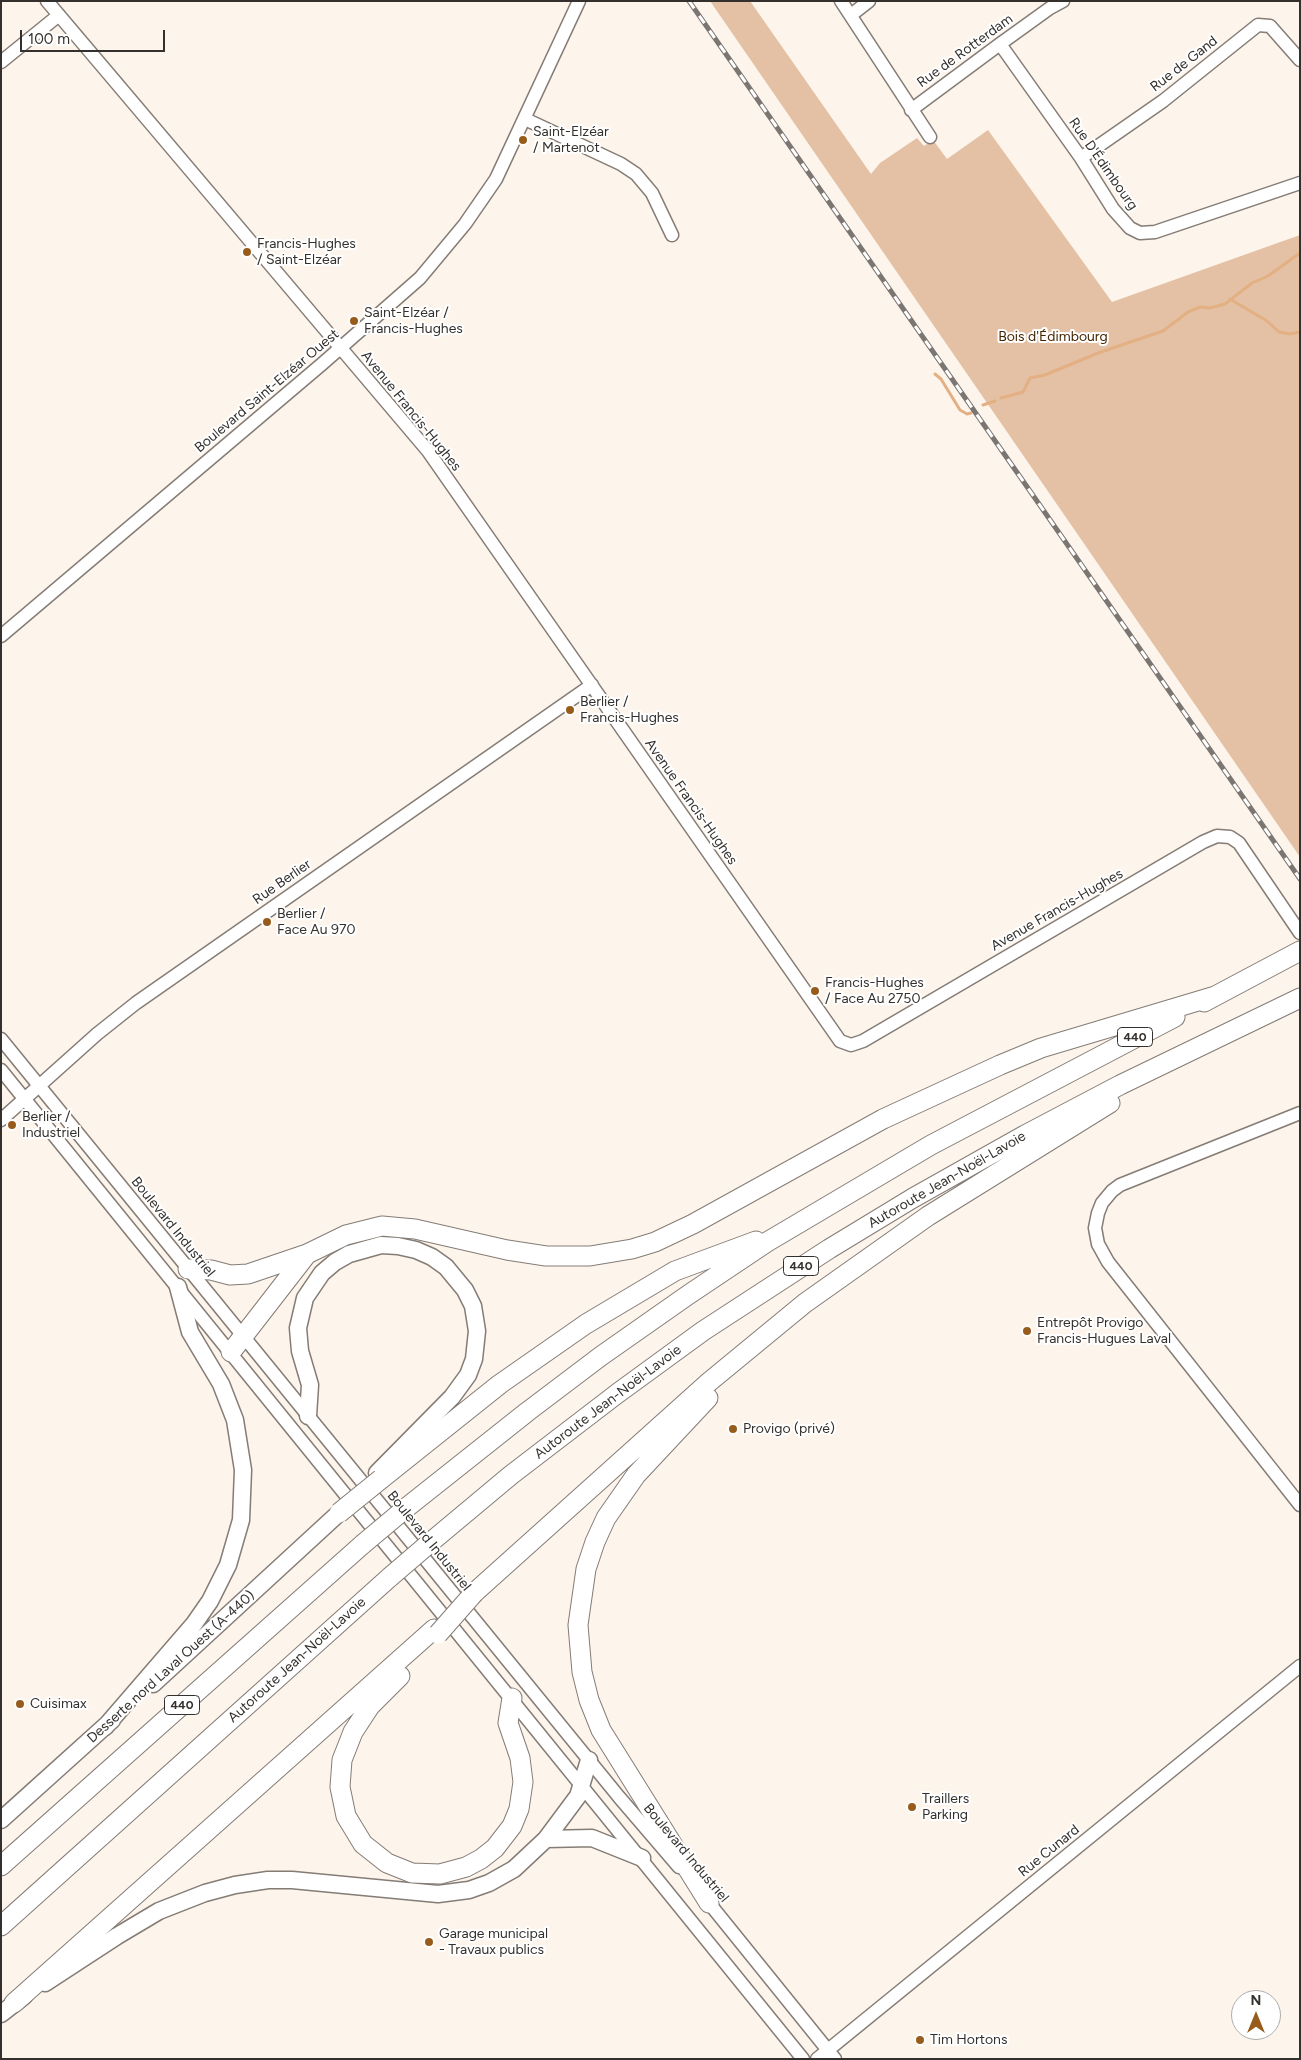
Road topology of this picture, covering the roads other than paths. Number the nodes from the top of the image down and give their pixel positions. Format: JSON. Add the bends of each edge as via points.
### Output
{"nodes":[{"id":1,"x":47,"y":1,"type":"edge"},
{"id":2,"x":579,"y":1,"type":"edge"},
{"id":3,"x":841,"y":1,"type":"edge"},
{"id":4,"x":869,"y":1,"type":"edge"},
{"id":5,"x":1063,"y":1,"type":"edge"},
{"id":6,"x":851,"y":15,"type":"junction"},
{"id":7,"x":59,"y":16,"type":"junction"},
{"id":8,"x":1000,"y":44,"type":"junction"},
{"id":9,"x":1300,"y":60,"type":"edge"},
{"id":10,"x":1,"y":62,"type":"edge"},
{"id":11,"x":912,"y":110,"type":"junction"},
{"id":12,"x":525,"y":119,"type":"junction"},
{"id":13,"x":930,"y":137,"type":"dead end"},
{"id":14,"x":1081,"y":158,"type":"junction"},
{"id":15,"x":1300,"y":182,"type":"edge"},
{"id":16,"x":672,"y":234,"type":"dead end"},
{"id":17,"x":340,"y":348,"type":"junction"},
{"id":18,"x":1,"y":636,"type":"edge"},
{"id":19,"x":592,"y":685,"type":"junction"},
{"id":20,"x":1300,"y":933,"type":"edge"},
{"id":21,"x":1300,"y":951,"type":"edge"},
{"id":22,"x":1215,"y":996,"type":"junction"},
{"id":23,"x":1299,"y":999,"type":"edge"},
{"id":24,"x":1,"y":1039,"type":"edge"},
{"id":25,"x":1204,"y":1045,"type":"junction"},
{"id":26,"x":1,"y":1070,"type":"edge"},
{"id":27,"x":39,"y":1086,"type":"junction"},
{"id":28,"x":25,"y":1100,"type":"junction"},
{"id":29,"x":1300,"y":1113,"type":"edge"},
{"id":30,"x":1,"y":1120,"type":"edge"},
{"id":31,"x":792,"y":1227,"type":"junction"},
{"id":32,"x":308,"y":1254,"type":"junction"},
{"id":33,"x":188,"y":1269,"type":"junction"},
{"id":34,"x":178,"y":1287,"type":"junction"},
{"id":35,"x":771,"y":1330,"type":"junction"},
{"id":36,"x":243,"y":1335,"type":"junction"},
{"id":37,"x":231,"y":1352,"type":"junction"},
{"id":38,"x":308,"y":1416,"type":"junction"},
{"id":39,"x":379,"y":1476,"type":"junction"},
{"id":40,"x":1300,"y":1505,"type":"edge"},
{"id":41,"x":339,"y":1513,"type":"joint"},
{"id":42,"x":436,"y":1632,"type":"junction"},
{"id":43,"x":1300,"y":1666,"type":"edge"},
{"id":44,"x":512,"y":1698,"type":"junction"},
{"id":45,"x":105,"y":1727,"type":"junction"},
{"id":46,"x":589,"y":1760,"type":"junction"},
{"id":47,"x":582,"y":1785,"type":"junction"},
{"id":48,"x":1,"y":1820,"type":"edge"},
{"id":49,"x":546,"y":1839,"type":"junction"},
{"id":50,"x":642,"y":1858,"type":"junction"},
{"id":51,"x":1,"y":1866,"type":"edge"},
{"id":52,"x":46,"y":1886,"type":"junction"},
{"id":53,"x":709,"y":1902,"type":"junction"},
{"id":54,"x":1,"y":1926,"type":"edge"},
{"id":55,"x":1,"y":1940,"type":"edge"},
{"id":56,"x":8,"y":2008,"type":"edge"},
{"id":57,"x":832,"y":2054,"type":"edge"},
{"id":58,"x":804,"y":2059,"type":"edge"},
{"id":59,"x":817,"y":2059,"type":"edge"}],
"edges":[{"from":1,"to":7,"type":"street","name":"Avenue Francis-Hughes"},
{"from":2,"to":12,"type":"street","name":"Boulevard Saint-Elzéar Ouest"},
{"from":3,"to":6,"type":"street"},
{"from":4,"to":6,"type":"street"},
{"from":5,"to":8,"type":"street","name":"Rue de Rotterdam"},
{"from":6,"to":11,"type":"street"},
{"from":7,"to":10,"type":"street"},
{"from":7,"to":17,"type":"street","name":"Avenue Francis-Hughes"},
{"from":8,"to":11,"type":"street","name":"Rue de Rotterdam"},
{"from":8,"to":14,"type":"street","name":"Rue D'Édimbourg"},
{"from":9,"to":14,"type":"street","name":"Rue de Gand","via":[[1270,26],[1258,25],[1163,101]]},
{"from":11,"to":13,"type":"street"},
{"from":12,"to":16,"type":"street","via":[[636,174],[652,193]]},
{"from":12,"to":17,"type":"street","name":"Boulevard Saint-Elzéar Ouest","via":[[496,179],[455,237],[403,294]]},
{"from":14,"to":15,"type":"street","name":"Rue D'Édimbourg","via":[[1113,209],[1130,228],[1140,233],[1155,232]]},
{"from":17,"to":18,"type":"street","name":"Boulevard Saint-Elzéar Ouest"},
{"from":17,"to":19,"type":"street","name":"Avenue Francis-Hughes","via":[[435,461]]},
{"from":19,"to":20,"type":"street","name":"Avenue Francis-Hughes","via":[[832,1031],[847,1044],[855,1045],[870,1037],[1217,836],[1230,837],[1238,843]]},
{"from":19,"to":27,"type":"street","name":"Rue Berlier","via":[[149,994],[97,1034]]},
{"from":21,"to":22,"type":"highway","number":"440"},
{"from":22,"to":31,"type":"highway","number":"440","via":[[953,1132]]},
{"from":22,"to":32,"type":"highway","via":[[1042,1048],[991,1068],[882,1119],[694,1224],[642,1246],[590,1256],[546,1256],[414,1228],[390,1226],[354,1232]]},
{"from":23,"to":25,"type":"highway","name":"Autoroute Jean-Noël-Lavoie","number":"440"},
{"from":24,"to":27,"type":"street","name":"Boulevard Industriel"},
{"from":25,"to":35,"type":"highway","via":[[942,1207],[861,1262]]},
{"from":25,"to":52,"type":"highway","name":"Autoroute Jean-Noël-Lavoie","number":"440","bridge":true,"via":[[990,1154],[804,1264],[703,1331],[511,1475],[432,1541]]},
{"from":26,"to":28,"type":"street"},
{"from":27,"to":28,"type":"street","name":"Rue Berlier"},
{"from":27,"to":33,"type":"street","name":"Boulevard Industriel"},
{"from":28,"to":30,"type":"street","name":"Rue Berlier"},
{"from":28,"to":34,"type":"street"},
{"from":29,"to":40,"type":"street","via":[[1125,1182],[1105,1199],[1098,1213],[1096,1228],[1098,1244],[1108,1262]]},
{"from":31,"to":39,"type":"highway","via":[[675,1271],[626,1299],[500,1384]]},
{"from":31,"to":51,"type":"highway","number":"440","bridge":true,"via":[[601,1356],[406,1508]]},
{"from":32,"to":33,"type":"highway","via":[[239,1275]]},
{"from":32,"to":36,"type":"highway"},
{"from":33,"to":36,"type":"street","name":"Boulevard Industriel"},
{"from":34,"to":37,"type":"street"},
{"from":34,"to":45,"type":"main road","via":[[190,1332],[221,1384],[236,1426],[243,1470],[241,1520],[228,1565],[204,1611]]},
{"from":35,"to":42,"type":"highway","bridge":true,"via":[[474,1593]]},
{"from":35,"to":53,"type":"highway","via":[[647,1462],[620,1496],[590,1555],[579,1612],[582,1672],[595,1716],[609,1745]]},
{"from":36,"to":37,"type":"highway"},
{"from":36,"to":38,"type":"street","name":"Boulevard Industriel"},
{"from":37,"to":44,"type":"street"},
{"from":38,"to":39,"type":"main road","via":[[310,1384],[300,1350],[298,1328],[305,1298],[322,1273],[349,1254],[381,1245],[416,1250],[446,1267],[473,1306],[477,1331],[474,1359],[468,1375],[452,1397]]},
{"from":38,"to":46,"type":"street","name":"Boulevard Industriel"},
{"from":39,"to":41,"type":"highway","bridge":true},
{"from":41,"to":45,"type":"main road","name":"Desserte nord Laval Ouest (A-440)"},
{"from":42,"to":44,"type":"highway","via":[[370,1706],[343,1754],[339,1778],[343,1807],[350,1825],[371,1851],[404,1870],[431,1874],[466,1867],[481,1859],[501,1841],[516,1818],[523,1792],[520,1758],[508,1723]]},
{"from":42,"to":56,"type":"highway"},
{"from":43,"to":57,"type":"street","name":"Rue Cunard"},
{"from":44,"to":47,"type":"street"},
{"from":45,"to":48,"type":"main road","name":"Desserte nord Laval Ouest (A-440)"},
{"from":46,"to":47,"type":"main road"},
{"from":46,"to":53,"type":"street","name":"Boulevard Industriel"},
{"from":47,"to":49,"type":"main road","via":[[574,1802]]},
{"from":47,"to":50,"type":"street"},
{"from":49,"to":50,"type":"main road","via":[[592,1838]]},
{"from":49,"to":56,"type":"main road","via":[[506,1874],[482,1886],[455,1892],[422,1894],[275,1880],[205,1893],[146,1918]]},
{"from":50,"to":58,"type":"street"},
{"from":52,"to":54,"type":"highway","name":"Autoroute Jean-Noël-Lavoie","number":"440"},
{"from":52,"to":55,"type":"highway"},
{"from":53,"to":57,"type":"street","name":"Boulevard Industriel"},
{"from":57,"to":59,"type":"street","name":"Rue Cunard"}]}
